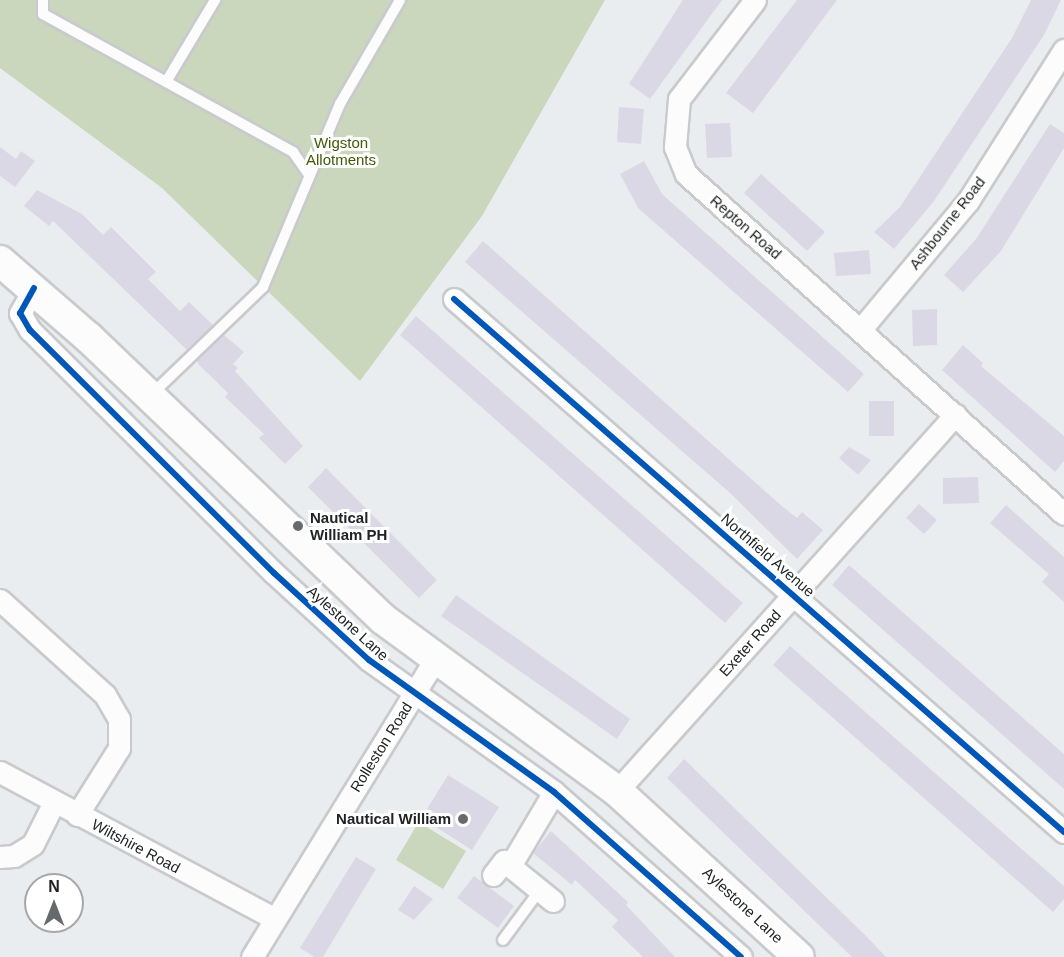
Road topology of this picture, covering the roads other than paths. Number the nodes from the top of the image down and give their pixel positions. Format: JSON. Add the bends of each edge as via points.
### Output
{"nodes":[{"id":1,"x":44,"y":0,"type":"edge"},
{"id":2,"x":214,"y":0,"type":"edge"},
{"id":3,"x":400,"y":0,"type":"edge"},
{"id":4,"x":754,"y":0,"type":"edge"},
{"id":5,"x":1064,"y":50,"type":"edge"},
{"id":6,"x":166,"y":82,"type":"junction"},
{"id":7,"x":310,"y":176,"type":"junction"},
{"id":8,"x":0,"y":261,"type":"edge"},
{"id":9,"x":34,"y":288,"type":"junction"},
{"id":10,"x":453,"y":299,"type":"dead end"},
{"id":11,"x":861,"y":329,"type":"junction"},
{"id":12,"x":150,"y":396,"type":"junction"},
{"id":13,"x":955,"y":415,"type":"junction"},
{"id":14,"x":1064,"y":513,"type":"edge"},
{"id":15,"x":794,"y":594,"type":"junction"},
{"id":16,"x":0,"y":600,"type":"edge"},
{"id":17,"x":435,"y":660,"type":"junction"},
{"id":18,"x":415,"y":691,"type":"junction"},
{"id":19,"x":0,"y":772,"type":"edge"},
{"id":20,"x":616,"y":791,"type":"junction"},
{"id":21,"x":554,"y":792,"type":"junction"},
{"id":22,"x":54,"y":801,"type":"junction"},
{"id":23,"x":77,"y":815,"type":"junction"},
{"id":24,"x":1064,"y":832,"type":"edge"},
{"id":25,"x":0,"y":857,"type":"edge"},
{"id":26,"x":546,"y":895,"type":"joint"},
{"id":27,"x":274,"y":918,"type":"junction"},
{"id":28,"x":503,"y":940,"type":"dead end"},
{"id":29,"x":252,"y":957,"type":"edge"},
{"id":30,"x":741,"y":957,"type":"edge"},
{"id":31,"x":799,"y":957,"type":"edge"}],
"edges":[{"from":1,"to":6,"type":"lane","via":[[44,14]]},
{"from":2,"to":6,"type":"lane"},
{"from":3,"to":7,"type":"lane","via":[[340,104]]},
{"from":4,"to":11,"type":"street","name":"Repton Road","via":[[679,99],[675,147],[686,174]]},
{"from":5,"to":11,"type":"street","name":"Ashbourne Road","via":[[968,201]]},
{"from":6,"to":7,"type":"lane","via":[[293,152]]},
{"from":7,"to":12,"type":"lane","via":[[263,287]]},
{"from":8,"to":9,"type":"main road","name":"Aylestone Lane"},
{"from":9,"to":12,"type":"main road","name":"Aylestone Lane"},
{"from":9,"to":18,"type":"street","name":"Aylestone Lane","via":[[20,313],[30,330],[274,573],[369,660]]},
{"from":10,"to":15,"type":"street","name":"Northfield Avenue"},
{"from":11,"to":13,"type":"street","name":"Repton Road"},
{"from":12,"to":17,"type":"main road","name":"Aylestone Lane","via":[[383,619]]},
{"from":13,"to":14,"type":"street","name":"Repton Road"},
{"from":13,"to":15,"type":"street","name":"Exeter Road"},
{"from":15,"to":20,"type":"street","name":"Exeter Road"},
{"from":15,"to":24,"type":"street","name":"Northfield Avenue"},
{"from":16,"to":23,"type":"street","via":[[105,695],[119,719],[119,748]]},
{"from":17,"to":18,"type":"street","name":"Rolleston Road"},
{"from":17,"to":20,"type":"main road","name":"Aylestone Lane"},
{"from":18,"to":21,"type":"street","name":"Aylestone Lane"},
{"from":18,"to":27,"type":"street","name":"Rolleston Road"},
{"from":19,"to":22,"type":"street","name":"Wiltshire Road"},
{"from":20,"to":31,"type":"main road","name":"Aylestone Lane"},
{"from":21,"to":26,"type":"street","via":[[502,870]]},
{"from":21,"to":30,"type":"street","name":"Aylestone Lane"},
{"from":22,"to":23,"type":"street","name":"Wiltshire Road"},
{"from":22,"to":25,"type":"street","via":[[33,844],[14,856]]},
{"from":23,"to":27,"type":"street","name":"Wiltshire Road"},
{"from":26,"to":28,"type":"lane"},
{"from":27,"to":29,"type":"street","name":"Rolleston Road"}]}
